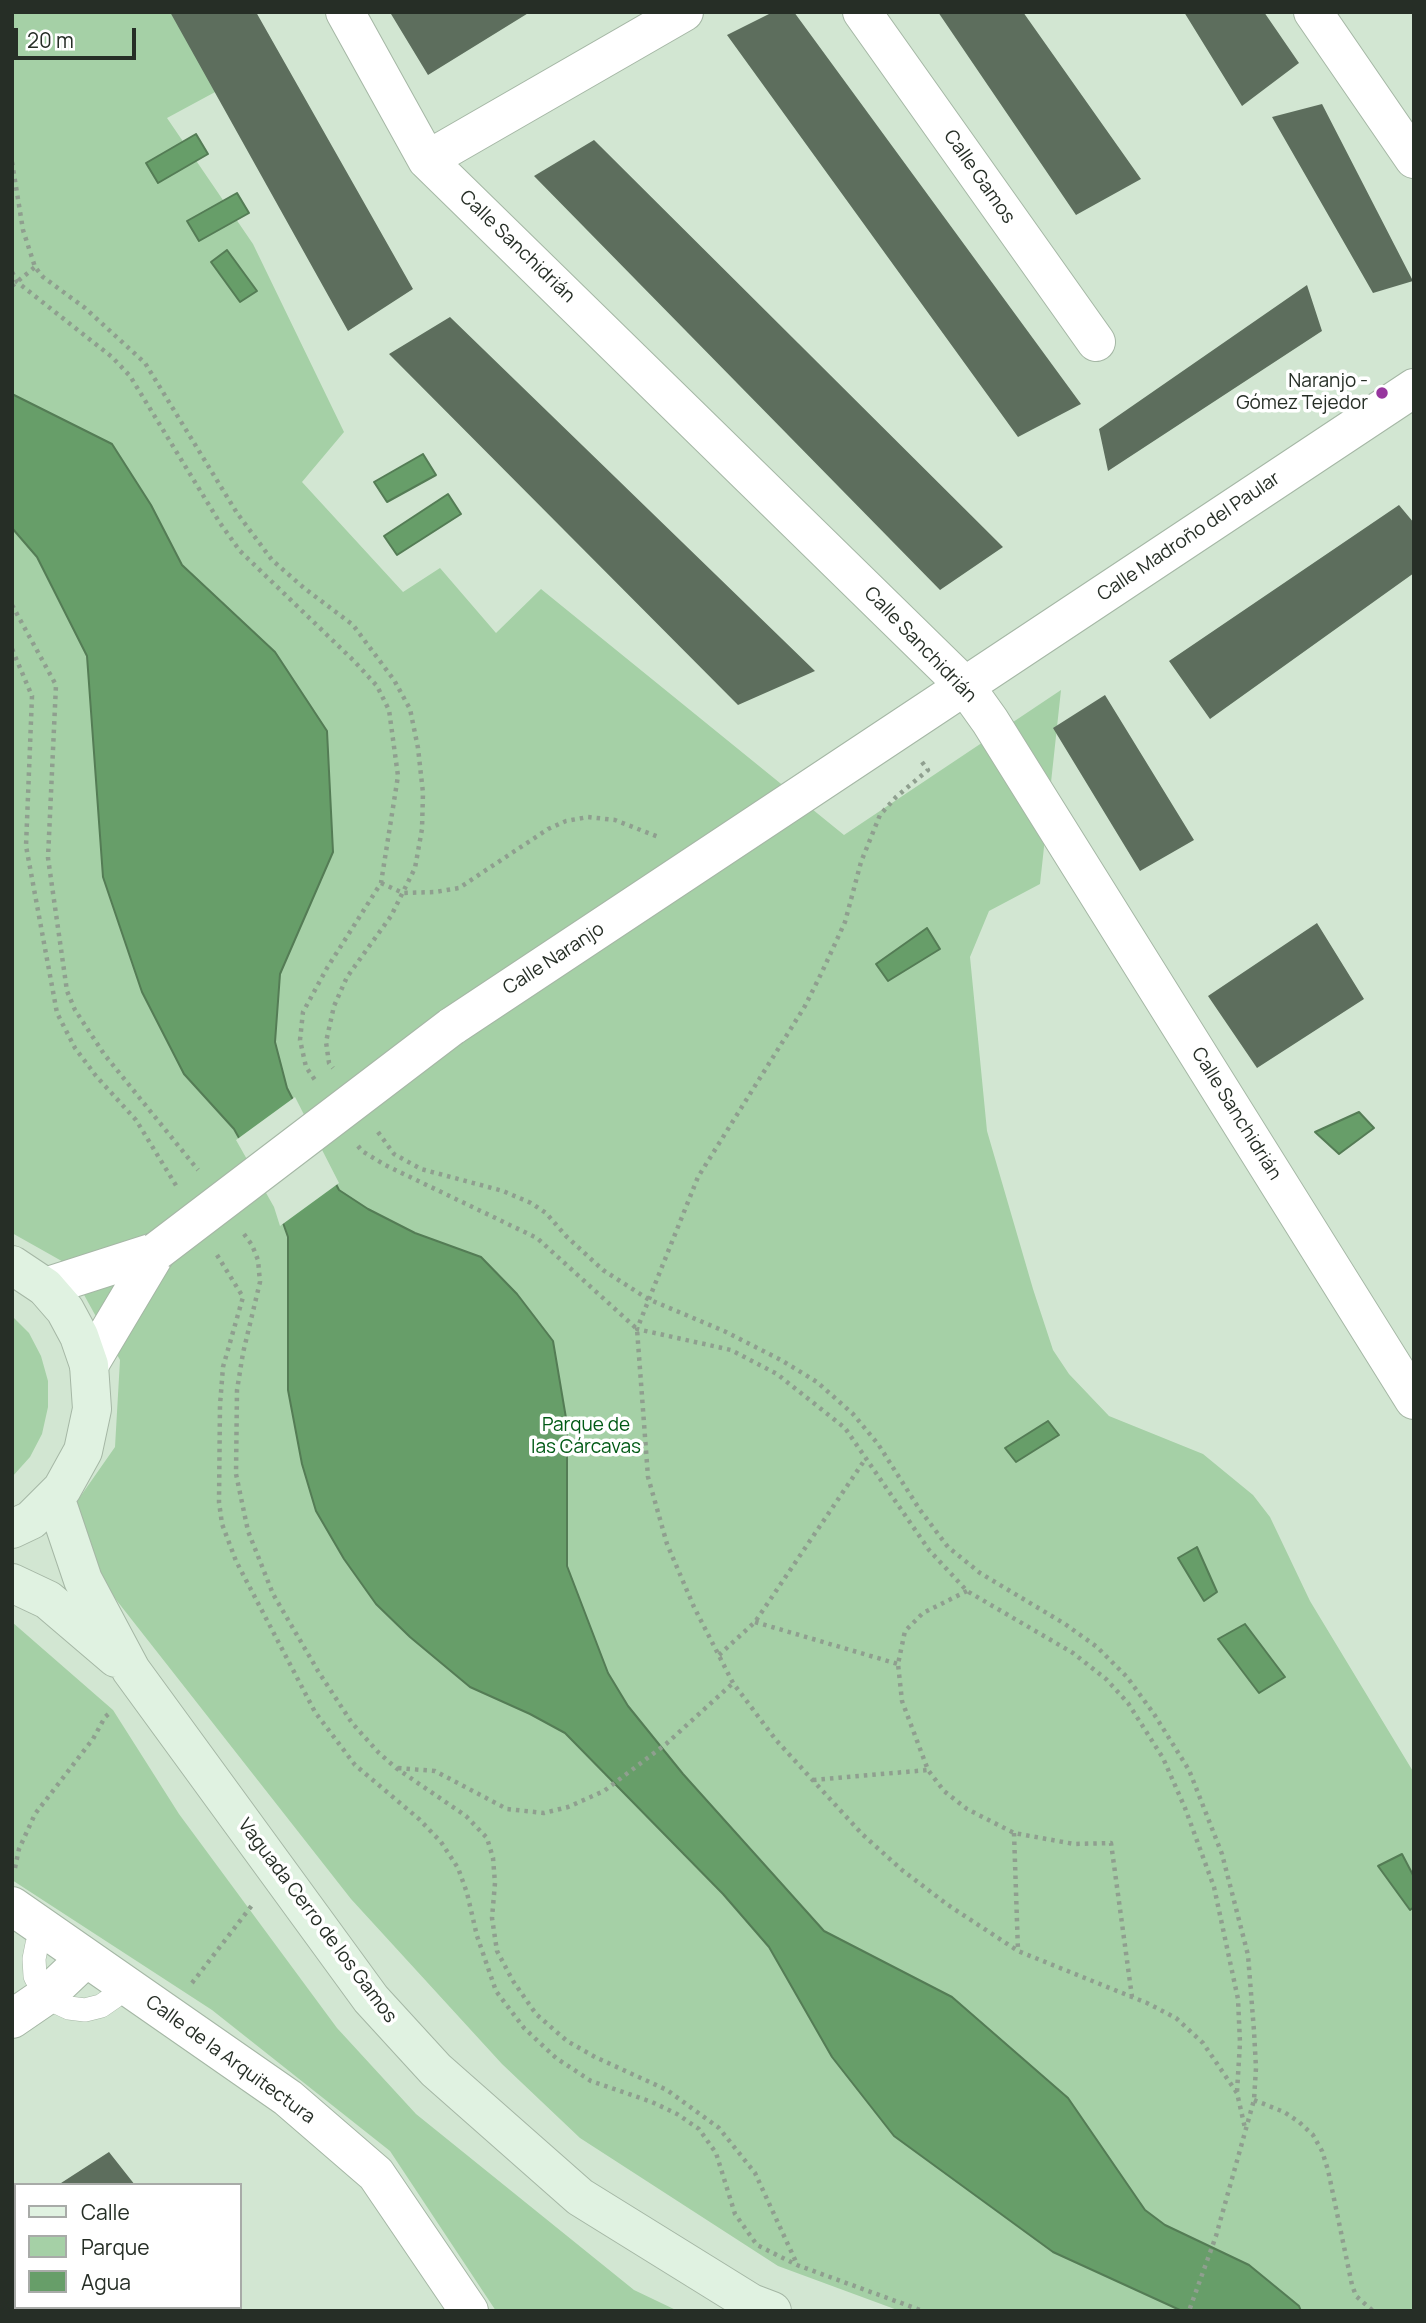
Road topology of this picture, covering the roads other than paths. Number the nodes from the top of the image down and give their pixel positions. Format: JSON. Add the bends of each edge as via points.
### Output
{"nodes":[{"id":1,"x":345,"y":12,"type":"edge"},
{"id":2,"x":684,"y":12,"type":"edge"},
{"id":3,"x":862,"y":12,"type":"edge"},
{"id":4,"x":1313,"y":12,"type":"edge"},
{"id":5,"x":1414,"y":159,"type":"edge"},
{"id":6,"x":428,"y":160,"type":"junction"},
{"id":7,"x":1096,"y":342,"type":"dead end"},
{"id":8,"x":1414,"y":388,"type":"edge"},
{"id":9,"x":965,"y":686,"type":"junction"},
{"id":10,"x":156,"y":1251,"type":"junction"},
{"id":11,"x":12,"y":1265,"type":"edge"},
{"id":12,"x":45,"y":1287,"type":"junction"},
{"id":13,"x":89,"y":1365,"type":"junction"},
{"id":14,"x":1414,"y":1400,"type":"edge"},
{"id":15,"x":55,"y":1497,"type":"junction"},
{"id":16,"x":12,"y":1529,"type":"edge"},
{"id":17,"x":12,"y":1583,"type":"edge"},
{"id":18,"x":137,"y":1680,"type":"junction"},
{"id":19,"x":12,"y":1906,"type":"edge"},
{"id":20,"x":46,"y":1930,"type":"junction"},
{"id":21,"x":86,"y":1958,"type":"junction"},
{"id":22,"x":124,"y":1984,"type":"junction"},
{"id":23,"x":47,"y":1995,"type":"junction"},
{"id":24,"x":12,"y":2019,"type":"edge"},
{"id":25,"x":469,"y":2311,"type":"edge"},
{"id":26,"x":772,"y":2311,"type":"edge"}],
"edges":[{"from":1,"to":6,"type":"street","name":"Calle Sanchidrián"},
{"from":2,"to":6,"type":"street"},
{"from":3,"to":7,"type":"street","name":"Calle Gamos"},
{"from":4,"to":5,"type":"street"},
{"from":6,"to":9,"type":"street","name":"Calle Sanchidrián"},
{"from":8,"to":9,"type":"street","name":"Calle Madroño del Paular"},
{"from":9,"to":10,"type":"street","name":"Calle Naranjo","bridge":true,"via":[[451,1027]]},
{"from":9,"to":14,"type":"street","name":"Calle Sanchidrián"},
{"from":10,"to":12,"type":"street","name":"Calle Naranjo"},
{"from":10,"to":13,"type":"street","name":"Calle Naranjo"},
{"from":11,"to":12,"type":"main road"},
{"from":12,"to":13,"type":"main road","via":[[65,1310]]},
{"from":13,"to":15,"type":"main road","via":[[92,1409],[83,1451]]},
{"from":15,"to":16,"type":"main road","via":[[31,1520]]},
{"from":15,"to":18,"type":"main road","name":"Vaguada Cerro de los Gamos","via":[[83,1580]]},
{"from":17,"to":18,"type":"main road","name":"Vaguada Cerro de los Gamos","via":[[48,1600]]},
{"from":18,"to":26,"type":"main road","name":"Vaguada Cerro de los Gamos","via":[[371,1999],[436,2070],[580,2197]]},
{"from":19,"to":20,"type":"street","name":"Calle de la Arquitectura"},
{"from":20,"to":21,"type":"street","name":"Calle de la Arquitectura"},
{"from":20,"to":23,"type":"lane","via":[[34,1959],[35,1976]]},
{"from":21,"to":22,"type":"street","name":"Calle de la Arquitectura"},
{"from":21,"to":23,"type":"street"},
{"from":22,"to":23,"type":"lane","via":[[101,2006],[85,2010],[69,2008]]},
{"from":22,"to":25,"type":"street","name":"Calle de la Arquitectura","via":[[288,2098],[376,2174]]},
{"from":23,"to":24,"type":"street"}]}
